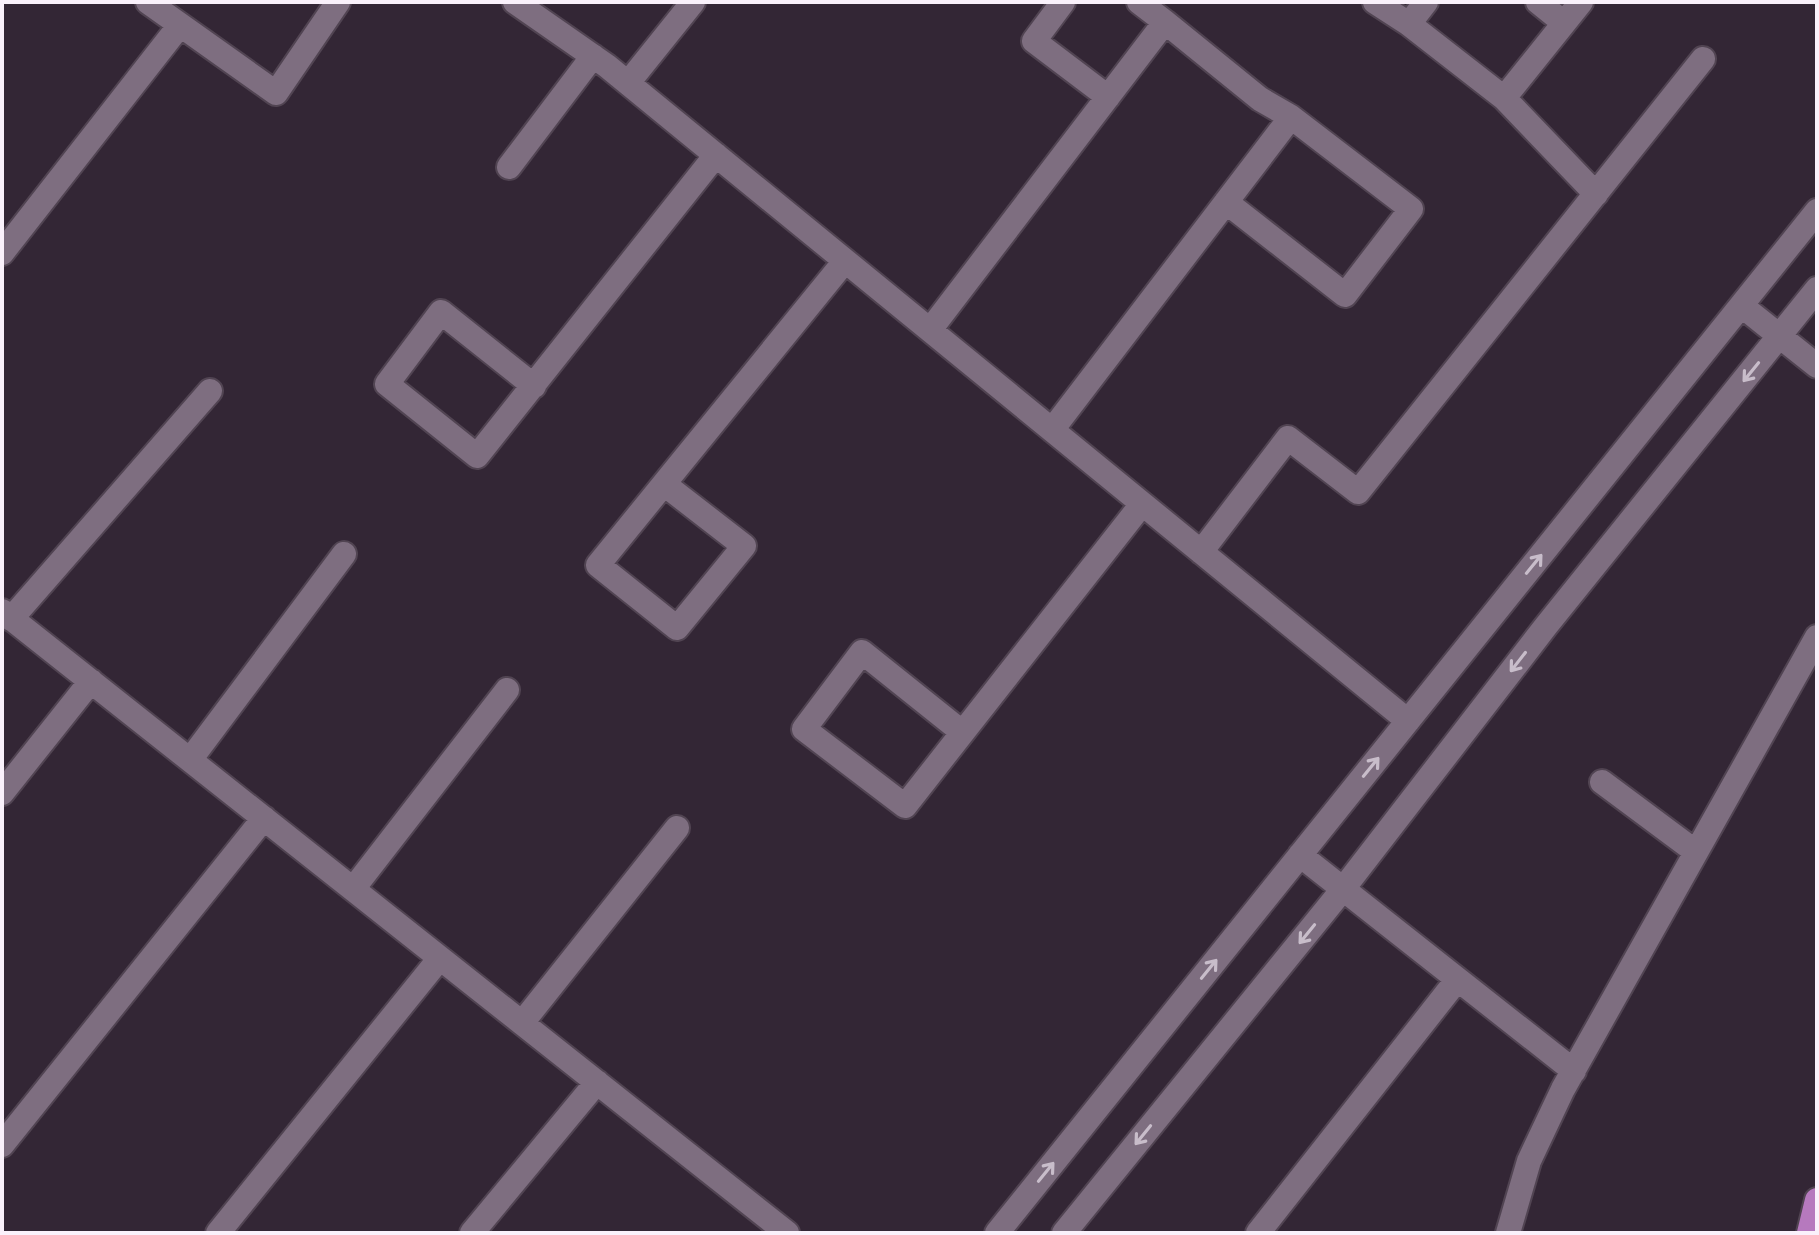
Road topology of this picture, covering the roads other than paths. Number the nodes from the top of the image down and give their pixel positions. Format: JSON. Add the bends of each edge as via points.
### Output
{"nodes":[{"id":1,"x":148,"y":2,"type":"edge"},
{"id":2,"x":338,"y":2,"type":"edge"},
{"id":3,"x":515,"y":2,"type":"edge"},
{"id":4,"x":693,"y":2,"type":"edge"},
{"id":5,"x":1063,"y":2,"type":"edge"},
{"id":6,"x":1139,"y":2,"type":"edge"},
{"id":7,"x":1375,"y":2,"type":"edge"},
{"id":8,"x":1426,"y":2,"type":"edge"},
{"id":9,"x":1538,"y":2,"type":"edge"},
{"id":10,"x":1581,"y":2,"type":"edge"},
{"id":11,"x":1165,"y":22,"type":"junction"},
{"id":12,"x":1564,"y":23,"type":"junction"},
{"id":13,"x":1409,"y":24,"type":"junction"},
{"id":14,"x":180,"y":25,"type":"junction"},
{"id":15,"x":593,"y":56,"type":"junction"},
{"id":16,"x":1703,"y":59,"type":"dead end"},
{"id":17,"x":628,"y":83,"type":"junction"},
{"id":18,"x":1108,"y":97,"type":"junction"},
{"id":19,"x":1504,"y":98,"type":"junction"},
{"id":20,"x":1291,"y":117,"type":"junction"},
{"id":21,"x":716,"y":155,"type":"junction"},
{"id":22,"x":509,"y":167,"type":"dead end"},
{"id":23,"x":1596,"y":194,"type":"junction"},
{"id":24,"x":1226,"y":202,"type":"junction"},
{"id":25,"x":1817,"y":211,"type":"edge"},
{"id":26,"x":2,"y":253,"type":"edge"},
{"id":27,"x":845,"y":261,"type":"junction"},
{"id":28,"x":1817,"y":289,"type":"edge"},
{"id":29,"x":1742,"y":306,"type":"junction"},
{"id":30,"x":930,"y":330,"type":"junction"},
{"id":31,"x":1780,"y":336,"type":"junction"},
{"id":32,"x":1817,"y":366,"type":"edge"},
{"id":33,"x":534,"y":386,"type":"junction"},
{"id":34,"x":210,"y":391,"type":"dead end"},
{"id":35,"x":1052,"y":430,"type":"junction"},
{"id":36,"x":664,"y":484,"type":"junction"},
{"id":37,"x":1142,"y":504,"type":"junction"},
{"id":38,"x":1201,"y":552,"type":"junction"},
{"id":39,"x":344,"y":554,"type":"dead end"},
{"id":40,"x":7,"y":615,"type":"edge"},
{"id":41,"x":1817,"y":637,"type":"edge"},
{"id":42,"x":91,"y":681,"type":"junction"},
{"id":43,"x":507,"y":690,"type":"dead end"},
{"id":44,"x":1408,"y":721,"type":"junction"},
{"id":45,"x":962,"y":732,"type":"junction"},
{"id":46,"x":190,"y":760,"type":"junction"},
{"id":47,"x":1602,"y":782,"type":"dead end"},
{"id":48,"x":2,"y":793,"type":"edge"},
{"id":49,"x":264,"y":818,"type":"junction"},
{"id":50,"x":677,"y":828,"type":"dead end"},
{"id":51,"x":1696,"y":852,"type":"junction"},
{"id":52,"x":1300,"y":855,"type":"junction"},
{"id":53,"x":353,"y":889,"type":"junction"},
{"id":54,"x":1343,"y":889,"type":"junction"},
{"id":55,"x":440,"y":958,"type":"junction"},
{"id":56,"x":1457,"y":980,"type":"junction"},
{"id":57,"x":522,"y":1023,"type":"junction"},
{"id":58,"x":1574,"y":1071,"type":"junction"},
{"id":59,"x":597,"y":1082,"type":"junction"},
{"id":60,"x":2,"y":1145,"type":"edge"},
{"id":61,"x":1817,"y":1200,"type":"edge"},
{"id":62,"x":218,"y":1233,"type":"edge"},
{"id":63,"x":472,"y":1233,"type":"edge"},
{"id":64,"x":787,"y":1233,"type":"edge"},
{"id":65,"x":997,"y":1233,"type":"edge"},
{"id":66,"x":1064,"y":1233,"type":"edge"},
{"id":67,"x":1258,"y":1233,"type":"edge"},
{"id":68,"x":1508,"y":1233,"type":"edge"},
{"id":69,"x":1809,"y":1233,"type":"edge"}],
"edges":[{"from":1,"to":14,"type":"street"},
{"from":2,"to":14,"type":"street","via":[[276,93]]},
{"from":3,"to":15,"type":"street"},
{"from":4,"to":17,"type":"street"},
{"from":5,"to":18,"type":"street","via":[[1034,41]]},
{"from":6,"to":11,"type":"street"},
{"from":7,"to":13,"type":"street"},
{"from":8,"to":13,"type":"street"},
{"from":9,"to":12,"type":"street"},
{"from":10,"to":12,"type":"street"},
{"from":11,"to":18,"type":"street"},
{"from":11,"to":20,"type":"street","via":[[1260,99]]},
{"from":12,"to":19,"type":"street"},
{"from":13,"to":19,"type":"street"},
{"from":14,"to":26,"type":"street"},
{"from":15,"to":17,"type":"street"},
{"from":15,"to":22,"type":"street"},
{"from":16,"to":23,"type":"street"},
{"from":17,"to":21,"type":"street"},
{"from":18,"to":30,"type":"street"},
{"from":19,"to":23,"type":"street"},
{"from":20,"to":24,"type":"street"},
{"from":20,"to":24,"type":"street","via":[[1411,209],[1345,295]]},
{"from":21,"to":27,"type":"street"},
{"from":21,"to":33,"type":"street"},
{"from":23,"to":38,"type":"street","via":[[1358,492],[1288,438]]},
{"from":24,"to":35,"type":"street"},
{"from":25,"to":29,"type":"street"},
{"from":27,"to":30,"type":"street"},
{"from":27,"to":36,"type":"street"},
{"from":28,"to":31,"type":"street"},
{"from":29,"to":31,"type":"street"},
{"from":44,"to":29,"type":"street","one_way":true},
{"from":30,"to":35,"type":"street"},
{"from":31,"to":32,"type":"street"},
{"from":31,"to":54,"type":"street","one_way":true},
{"from":33,"to":33,"type":"street","via":[[477,456],[387,384],[441,312]]},
{"from":34,"to":40,"type":"street"},
{"from":35,"to":37,"type":"street"},
{"from":36,"to":36,"type":"street","via":[[744,546],[677,628],[598,565]]},
{"from":37,"to":38,"type":"street"},
{"from":37,"to":45,"type":"street"},
{"from":38,"to":44,"type":"street"},
{"from":39,"to":46,"type":"street"},
{"from":40,"to":42,"type":"street"},
{"from":41,"to":51,"type":"street"},
{"from":42,"to":46,"type":"street"},
{"from":42,"to":48,"type":"street"},
{"from":43,"to":53,"type":"street"},
{"from":52,"to":44,"type":"street","one_way":true},
{"from":45,"to":45,"type":"street","via":[[905,806],[804,729],[862,652]]},
{"from":46,"to":49,"type":"street"},
{"from":47,"to":51,"type":"street"},
{"from":49,"to":53,"type":"street"},
{"from":49,"to":60,"type":"street"},
{"from":50,"to":57,"type":"street"},
{"from":51,"to":58,"type":"street"},
{"from":52,"to":54,"type":"street"},
{"from":65,"to":52,"type":"street","one_way":true},
{"from":53,"to":55,"type":"street"},
{"from":54,"to":56,"type":"street"},
{"from":54,"to":66,"type":"street","one_way":true},
{"from":55,"to":57,"type":"street"},
{"from":55,"to":62,"type":"street"},
{"from":56,"to":58,"type":"street"},
{"from":56,"to":67,"type":"street"},
{"from":57,"to":59,"type":"street"},
{"from":58,"to":68,"type":"street","via":[[1529,1161]]},
{"from":59,"to":63,"type":"street"},
{"from":59,"to":64,"type":"street"},
{"from":61,"to":69,"type":"main road"}]}
